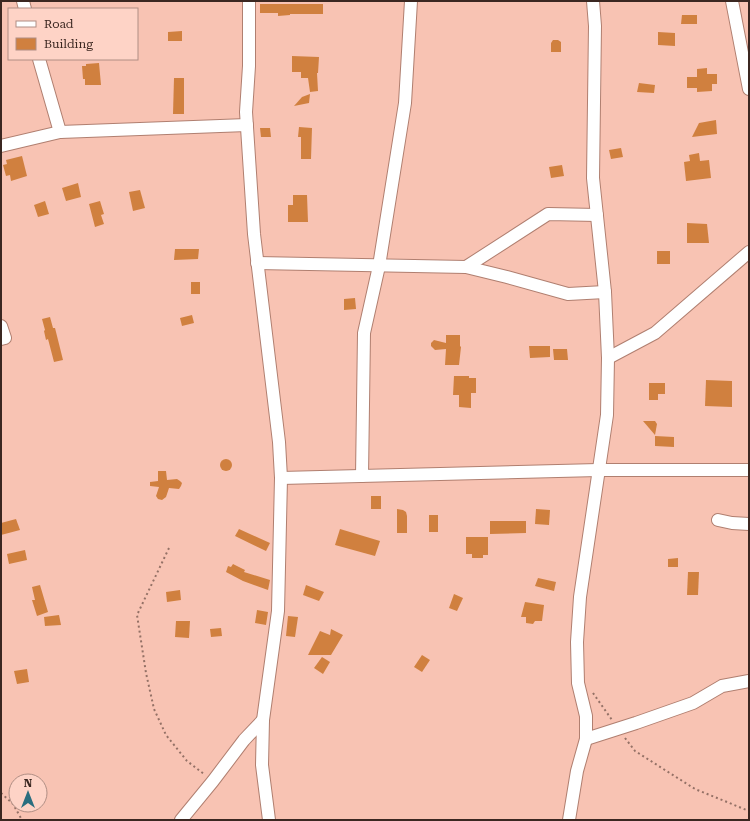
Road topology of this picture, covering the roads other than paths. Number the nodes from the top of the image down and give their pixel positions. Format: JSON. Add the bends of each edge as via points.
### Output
{"nodes":[{"id":1,"x":249,"y":1,"type":"edge"},
{"id":2,"x":411,"y":1,"type":"edge"},
{"id":3,"x":593,"y":1,"type":"edge"},
{"id":4,"x":732,"y":1,"type":"edge"},
{"id":5,"x":39,"y":60,"type":"edge"},
{"id":6,"x":749,"y":89,"type":"edge"},
{"id":7,"x":247,"y":125,"type":"junction"},
{"id":8,"x":60,"y":132,"type":"junction"},
{"id":9,"x":1,"y":146,"type":"edge"},
{"id":10,"x":597,"y":215,"type":"junction"},
{"id":11,"x":749,"y":252,"type":"edge"},
{"id":12,"x":257,"y":263,"type":"junction"},
{"id":13,"x":379,"y":266,"type":"junction"},
{"id":14,"x":466,"y":267,"type":"junction"},
{"id":15,"x":605,"y":292,"type":"junction"},
{"id":16,"x":1,"y":326,"type":"edge"},
{"id":17,"x":1,"y":339,"type":"edge"},
{"id":18,"x":608,"y":358,"type":"junction"},
{"id":19,"x":598,"y":470,"type":"junction"},
{"id":20,"x":749,"y":470,"type":"edge"},
{"id":21,"x":362,"y":476,"type":"junction"},
{"id":22,"x":281,"y":478,"type":"junction"},
{"id":23,"x":718,"y":520,"type":"dead end"},
{"id":24,"x":749,"y":524,"type":"edge"},
{"id":25,"x":749,"y":681,"type":"edge"},
{"id":26,"x":263,"y":720,"type":"junction"},
{"id":27,"x":586,"y":739,"type":"junction"},
{"id":28,"x":181,"y":820,"type":"edge"},
{"id":29,"x":269,"y":820,"type":"edge"},
{"id":30,"x":569,"y":820,"type":"edge"}],
"edges":[{"from":1,"to":7,"type":"street"},
{"from":2,"to":13,"type":"street","via":[[405,103]]},
{"from":3,"to":10,"type":"street","via":[[593,178]]},
{"from":4,"to":6,"type":"street"},
{"from":5,"to":8,"type":"street"},
{"from":7,"to":8,"type":"street"},
{"from":7,"to":12,"type":"street"},
{"from":8,"to":9,"type":"street"},
{"from":10,"to":14,"type":"street","via":[[548,214]]},
{"from":10,"to":15,"type":"street"},
{"from":11,"to":18,"type":"street","via":[[655,333]]},
{"from":12,"to":13,"type":"street"},
{"from":12,"to":22,"type":"street","via":[[279,442]]},
{"from":13,"to":14,"type":"street"},
{"from":13,"to":21,"type":"street","via":[[364,332]]},
{"from":14,"to":15,"type":"street","via":[[568,294]]},
{"from":15,"to":18,"type":"street"},
{"from":16,"to":17,"type":"street","via":[[5,338]]},
{"from":18,"to":19,"type":"street","via":[[607,415]]},
{"from":19,"to":20,"type":"street"},
{"from":19,"to":21,"type":"street"},
{"from":19,"to":27,"type":"street","via":[[580,596],[577,642],[578,683],[586,716]]},
{"from":21,"to":22,"type":"street"},
{"from":22,"to":26,"type":"street","via":[[278,611]]},
{"from":23,"to":24,"type":"street"},
{"from":25,"to":27,"type":"street","via":[[722,686],[693,703]]},
{"from":26,"to":28,"type":"street","via":[[244,740]]},
{"from":26,"to":29,"type":"street","via":[[262,765]]},
{"from":27,"to":30,"type":"street","via":[[577,771]]}]}
